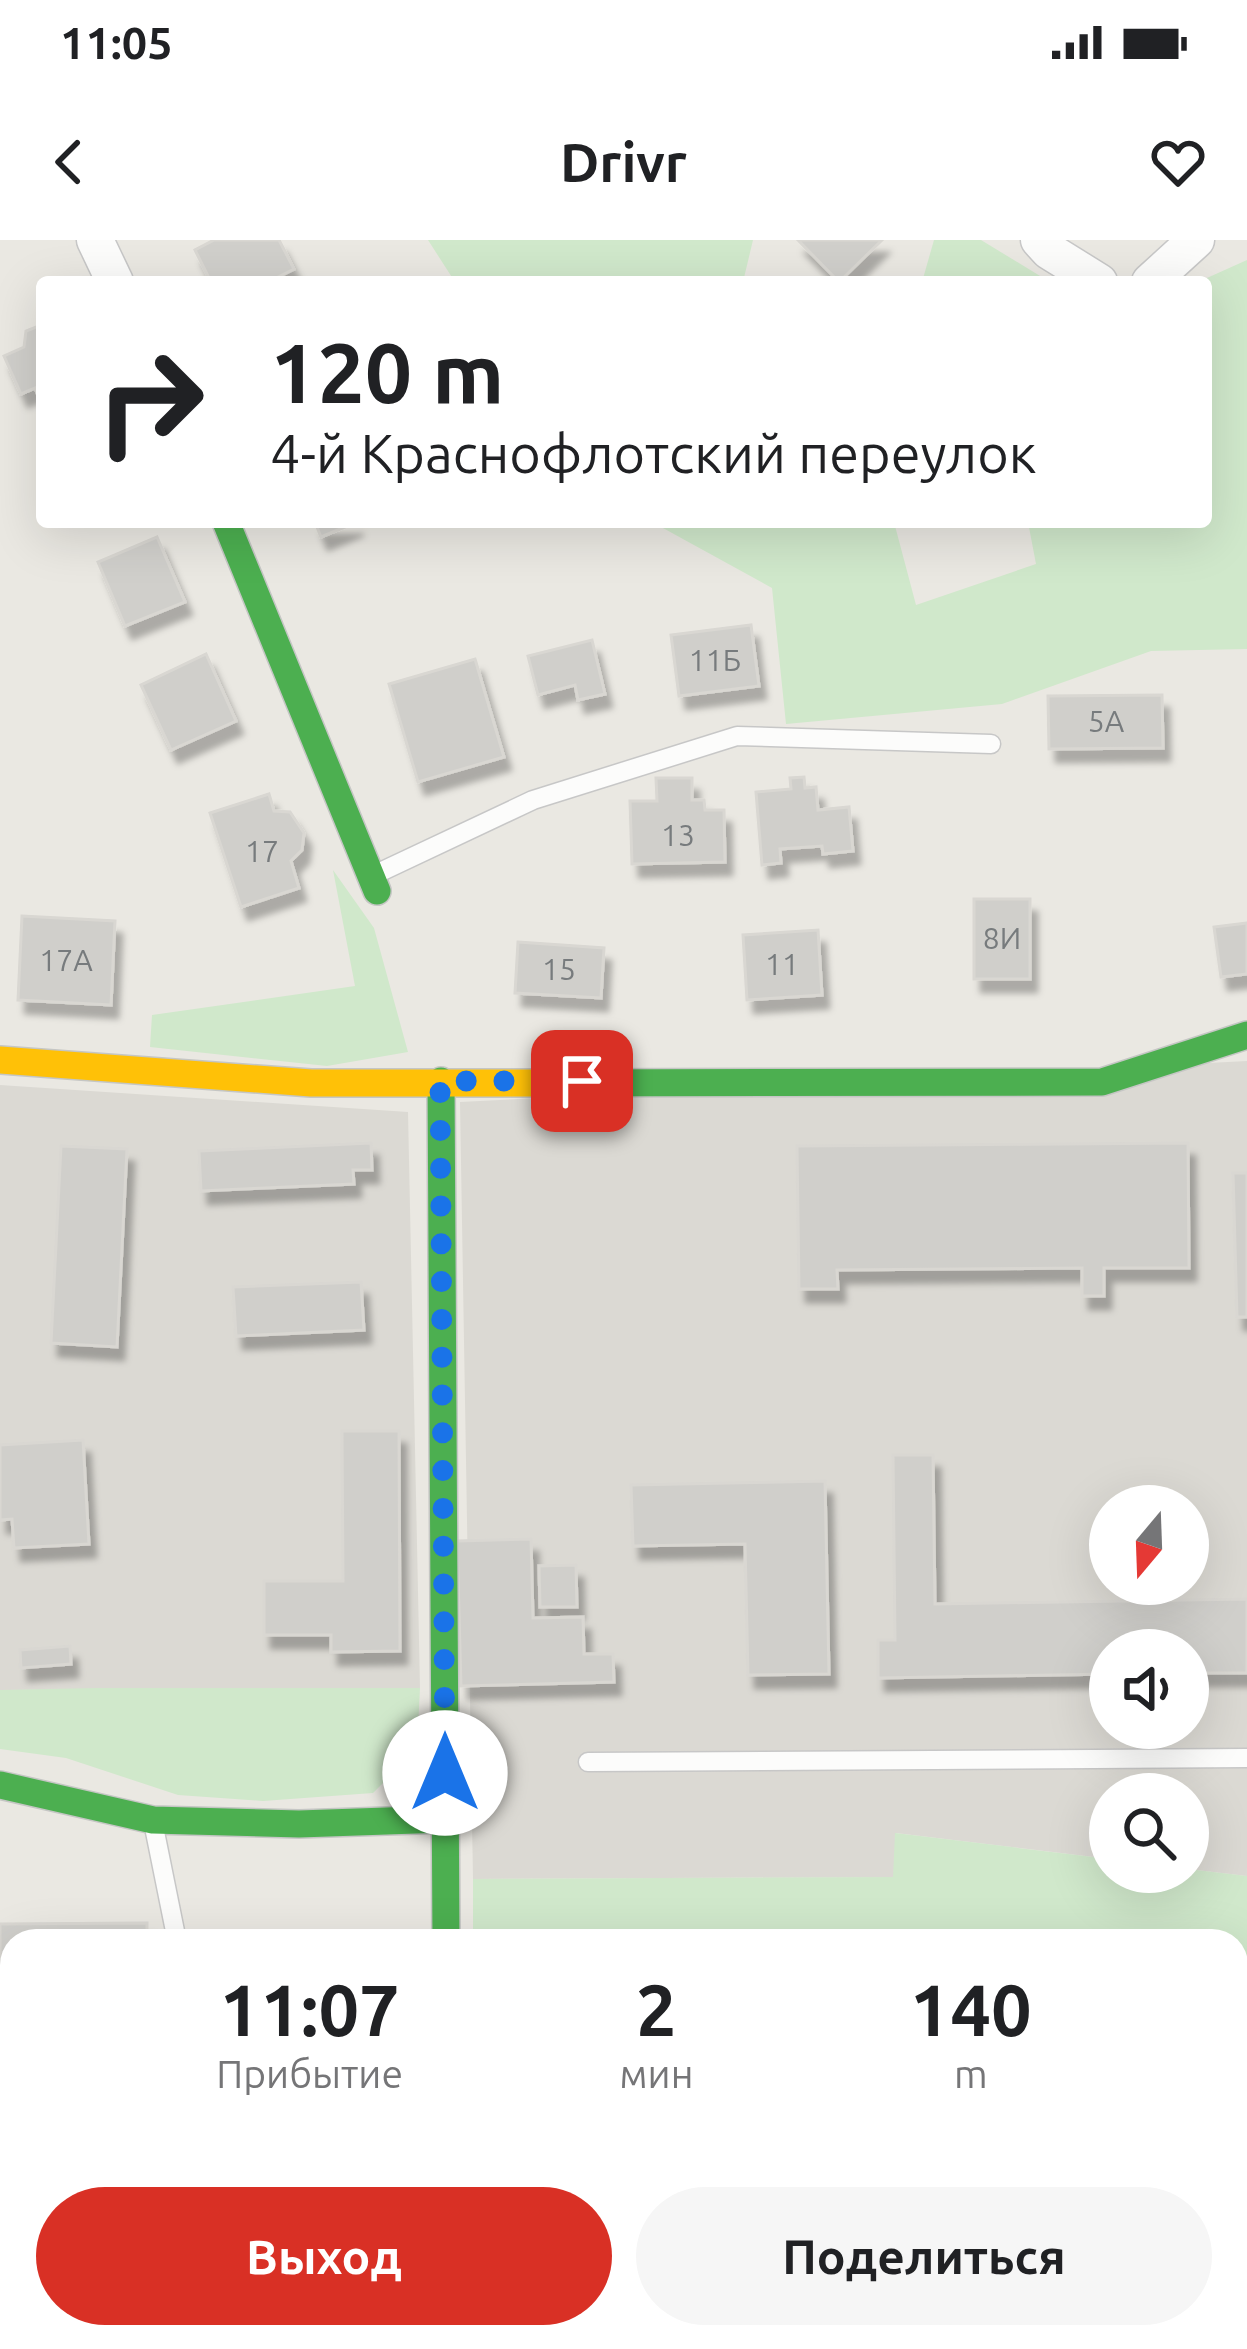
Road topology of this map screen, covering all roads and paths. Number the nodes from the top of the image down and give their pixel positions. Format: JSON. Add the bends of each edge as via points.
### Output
{"nodes":[{"id":1,"x":95,"y":240,"type":"edge"},
{"id":2,"x":1039,"y":240,"type":"edge"},
{"id":3,"x":1196,"y":240,"type":"edge"},
{"id":4,"x":112,"y":276,"type":"edge"},
{"id":5,"x":1089,"y":276,"type":"edge"},
{"id":6,"x":1157,"y":276,"type":"edge"},
{"id":7,"x":228,"y":528,"type":"edge"},
{"id":8,"x":992,"y":744,"type":"dead end"},
{"id":9,"x":374,"y":884,"type":"joint"},
{"id":10,"x":1247,"y":1035,"type":"edge"},
{"id":11,"x":0,"y":1060,"type":"edge"},
{"id":12,"x":440,"y":1081,"type":"junction"},
{"id":13,"x":1247,"y":1758,"type":"edge"},
{"id":14,"x":589,"y":1762,"type":"dead end"},
{"id":15,"x":0,"y":1785,"type":"edge"},
{"id":16,"x":445,"y":1819,"type":"junction"},
{"id":17,"x":153,"y":1820,"type":"junction"},
{"id":18,"x":175,"y":1929,"type":"edge"},
{"id":19,"x":446,"y":1929,"type":"edge"}],
"edges":[{"from":1,"to":4,"type":"street"},
{"from":2,"to":5,"type":"street"},
{"from":3,"to":6,"type":"street"},
{"from":7,"to":9,"type":"street"},
{"from":8,"to":9,"type":"lane","via":[[736,736],[533,800]]},
{"from":10,"to":12,"type":"street","via":[[1102,1082]]},
{"from":11,"to":12,"type":"street","via":[[311,1083]]},
{"from":12,"to":16,"type":"street"},
{"from":13,"to":14,"type":"lane"},
{"from":15,"to":17,"type":"street"},
{"from":16,"to":17,"type":"street"},
{"from":16,"to":19,"type":"street"},
{"from":17,"to":18,"type":"lane"}]}
